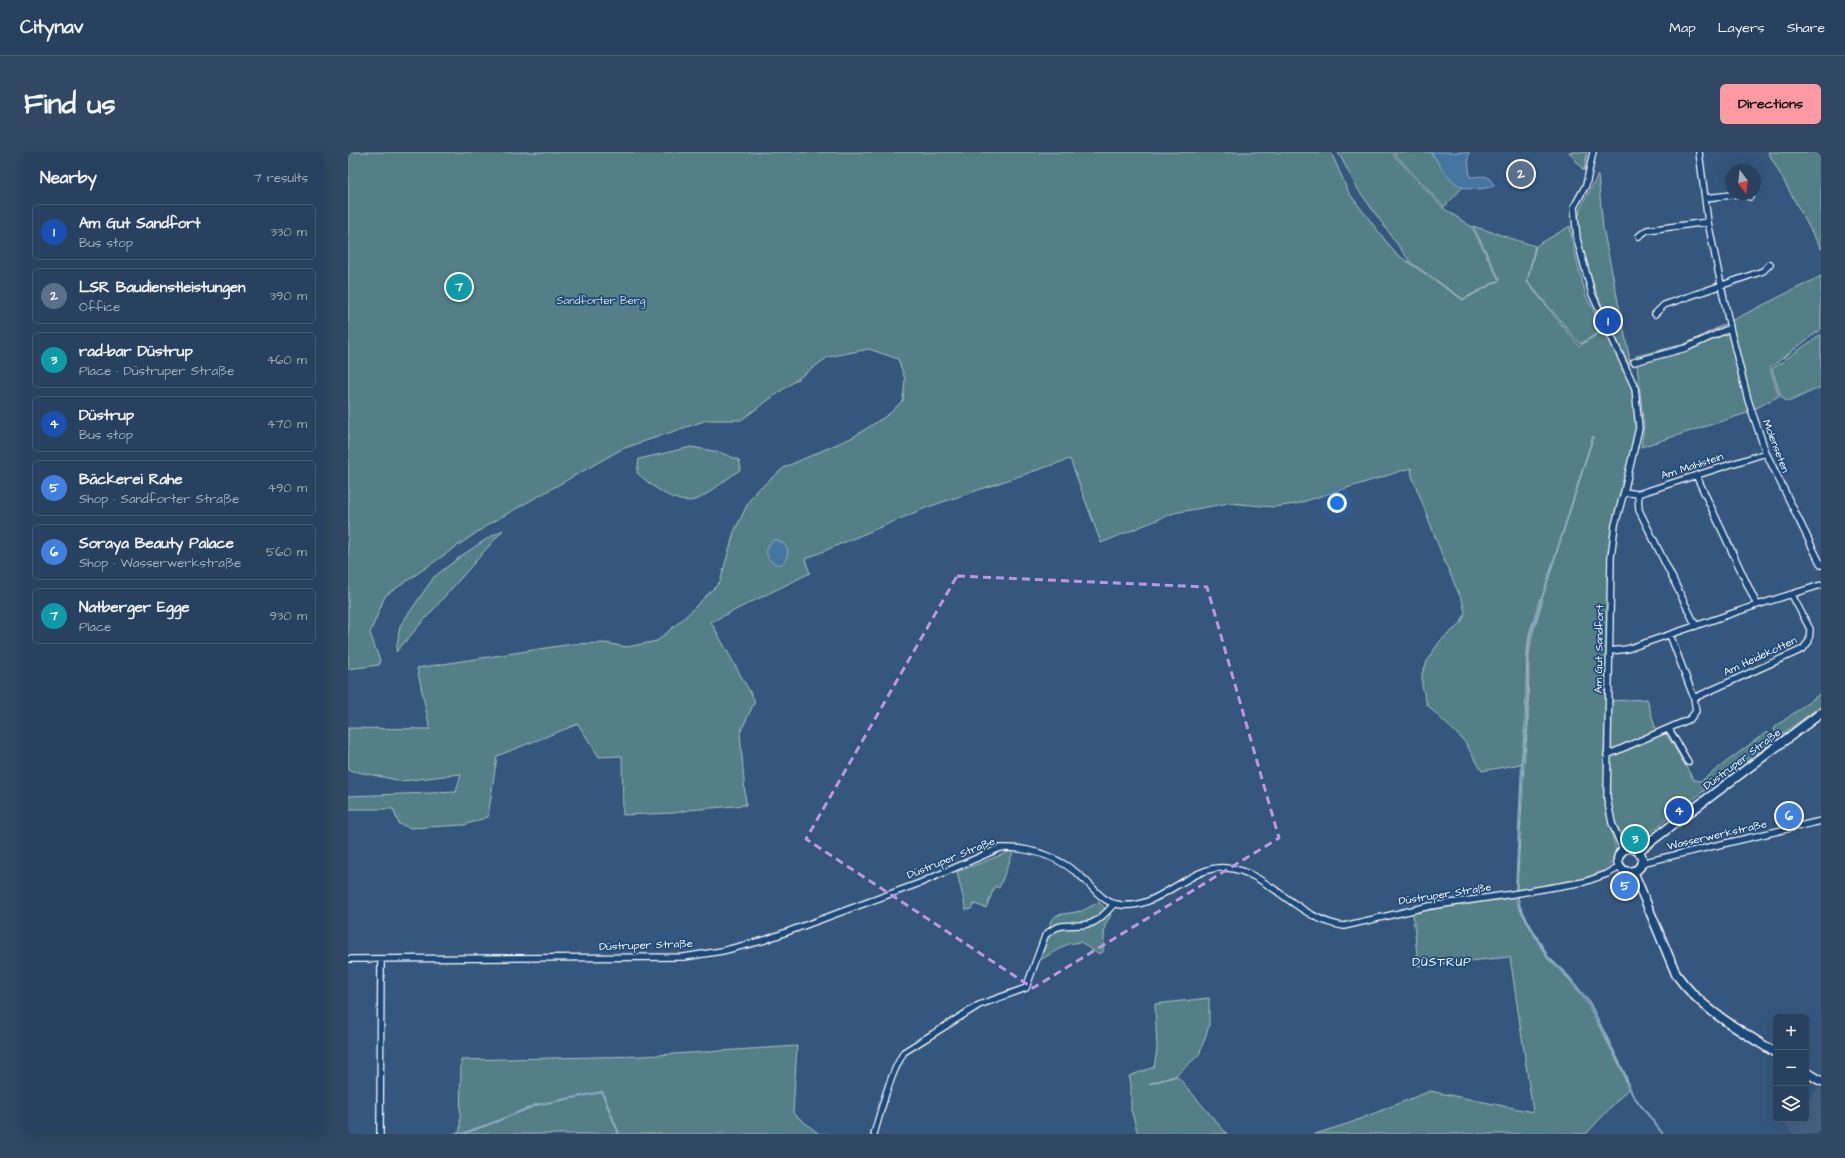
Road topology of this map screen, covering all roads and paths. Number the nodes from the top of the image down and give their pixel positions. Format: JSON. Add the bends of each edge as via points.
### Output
{"nodes":[{"id":1,"x":1592,"y":152,"type":"edge"},
{"id":2,"x":1699,"y":152,"type":"edge"},
{"id":3,"x":1725,"y":196,"type":"edge"},
{"id":4,"x":1705,"y":198,"type":"junction"},
{"id":5,"x":1708,"y":222,"type":"junction"},
{"id":6,"x":1638,"y":236,"type":"dead end"},
{"id":7,"x":1770,"y":264,"type":"dead end"},
{"id":8,"x":1721,"y":285,"type":"junction"},
{"id":9,"x":1654,"y":314,"type":"dead end"},
{"id":10,"x":1730,"y":328,"type":"junction"},
{"id":11,"x":1634,"y":362,"type":"dead end"},
{"id":12,"x":1766,"y":453,"type":"junction"},
{"id":13,"x":1696,"y":475,"type":"junction"},
{"id":14,"x":1624,"y":492,"type":"junction"},
{"id":15,"x":1638,"y":494,"type":"junction"},
{"id":16,"x":1821,"y":565,"type":"edge"},
{"id":17,"x":1821,"y":586,"type":"edge"},
{"id":18,"x":1792,"y":595,"type":"junction"},
{"id":19,"x":1757,"y":605,"type":"junction"},
{"id":20,"x":1696,"y":626,"type":"junction"},
{"id":21,"x":1670,"y":634,"type":"junction"},
{"id":22,"x":1610,"y":651,"type":"junction"},
{"id":23,"x":1694,"y":698,"type":"junction"},
{"id":24,"x":1821,"y":713,"type":"edge"},
{"id":25,"x":1669,"y":729,"type":"junction"},
{"id":26,"x":1607,"y":755,"type":"junction"},
{"id":27,"x":1688,"y":762,"type":"dead end"},
{"id":28,"x":1821,"y":821,"type":"edge"},
{"id":29,"x":1623,"y":850,"type":"junction"},
{"id":30,"x":1638,"y":851,"type":"junction"},
{"id":31,"x":1641,"y":863,"type":"junction"},
{"id":32,"x":1620,"y":867,"type":"junction"},
{"id":33,"x":1633,"y":871,"type":"junction"},
{"id":34,"x":1114,"y":904,"type":"junction"},
{"id":35,"x":348,"y":959,"type":"edge"},
{"id":36,"x":381,"y":959,"type":"junction"},
{"id":37,"x":1773,"y":1051,"type":"edge"},
{"id":38,"x":1809,"y":1074,"type":"edge"},
{"id":39,"x":1821,"y":1081,"type":"edge"},
{"id":40,"x":380,"y":1134,"type":"edge"},
{"id":41,"x":874,"y":1134,"type":"edge"}],
"edges":[{"from":1,"to":14,"type":"street","name":"Am Gut Sandfort","via":[[1586,184],[1574,207],[1574,220],[1592,294],[1635,388],[1638,428]]},
{"from":2,"to":4,"type":"street","name":"Molenseten"},
{"from":3,"to":4,"type":"street"},
{"from":4,"to":5,"type":"street","name":"Molenseten"},
{"from":5,"to":6,"type":"street","via":[[1647,230]]},
{"from":5,"to":8,"type":"street","name":"Molenseten"},
{"from":7,"to":8,"type":"street","via":[[1763,271]]},
{"from":8,"to":9,"type":"street","via":[[1664,304]]},
{"from":8,"to":10,"type":"street","name":"Molenseten"},
{"from":10,"to":11,"type":"street","via":[[1686,348]]},
{"from":10,"to":12,"type":"street","name":"Molenseten","via":[[1748,400]]},
{"from":12,"to":13,"type":"street","name":"Am Mahlstein"},
{"from":12,"to":16,"type":"street","name":"Molenseten"},
{"from":13,"to":15,"type":"street","name":"Am Mahlstein"},
{"from":13,"to":19,"type":"street"},
{"from":14,"to":15,"type":"street","name":"Am Mahlstein"},
{"from":14,"to":22,"type":"street","name":"Am Gut Sandfort","via":[[1615,525],[1611,557]]},
{"from":15,"to":20,"type":"street","via":[[1639,510]]},
{"from":17,"to":18,"type":"street"},
{"from":18,"to":19,"type":"street"},
{"from":18,"to":23,"type":"street","name":"Am Heidekotten","via":[[1810,629],[1809,641],[1803,649]]},
{"from":19,"to":20,"type":"street"},
{"from":20,"to":21,"type":"street"},
{"from":21,"to":22,"type":"street","via":[[1627,649]]},
{"from":21,"to":23,"type":"street"},
{"from":22,"to":26,"type":"street","name":"Am Gut Sandfort"},
{"from":23,"to":25,"type":"street","via":[[1696,711],[1690,719]]},
{"from":24,"to":30,"type":"street","name":"Düstruper Straße"},
{"from":25,"to":26,"type":"street"},
{"from":25,"to":27,"type":"street"},
{"from":26,"to":29,"type":"street","name":"Am Gut Sandfort","via":[[1608,811]]},
{"from":28,"to":31,"type":"street","name":"Wasserwerkstraße"},
{"from":29,"to":30,"type":"street","via":[[1629,848]]},
{"from":29,"to":32,"type":"street","via":[[1618,860]]},
{"from":30,"to":31,"type":"street"},
{"from":31,"to":33,"type":"street"},
{"from":32,"to":33,"type":"street","via":[[1626,871]]},
{"from":32,"to":34,"type":"street","name":"Düstruper Straße","via":[[1584,882],[1410,909],[1344,926],[1332,925],[1316,918],[1246,872],[1235,868],[1224,867],[1196,875],[1140,904]]},
{"from":33,"to":37,"type":"street","via":[[1676,974],[1685,987],[1712,1012]]},
{"from":34,"to":36,"type":"street","name":"Düstruper Straße","via":[[1103,898],[1076,871],[1055,859],[1032,850],[1000,848],[920,883],[828,918],[722,952],[684,957]]},
{"from":34,"to":41,"type":"street","via":[[1101,918],[1092,923],[1060,926],[1051,930],[1045,936],[1026,988],[978,1005],[904,1052],[898,1061]]},
{"from":35,"to":36,"type":"street","name":"Düstruper Straße"},
{"from":36,"to":40,"type":"street"},
{"from":38,"to":39,"type":"street"}]}
